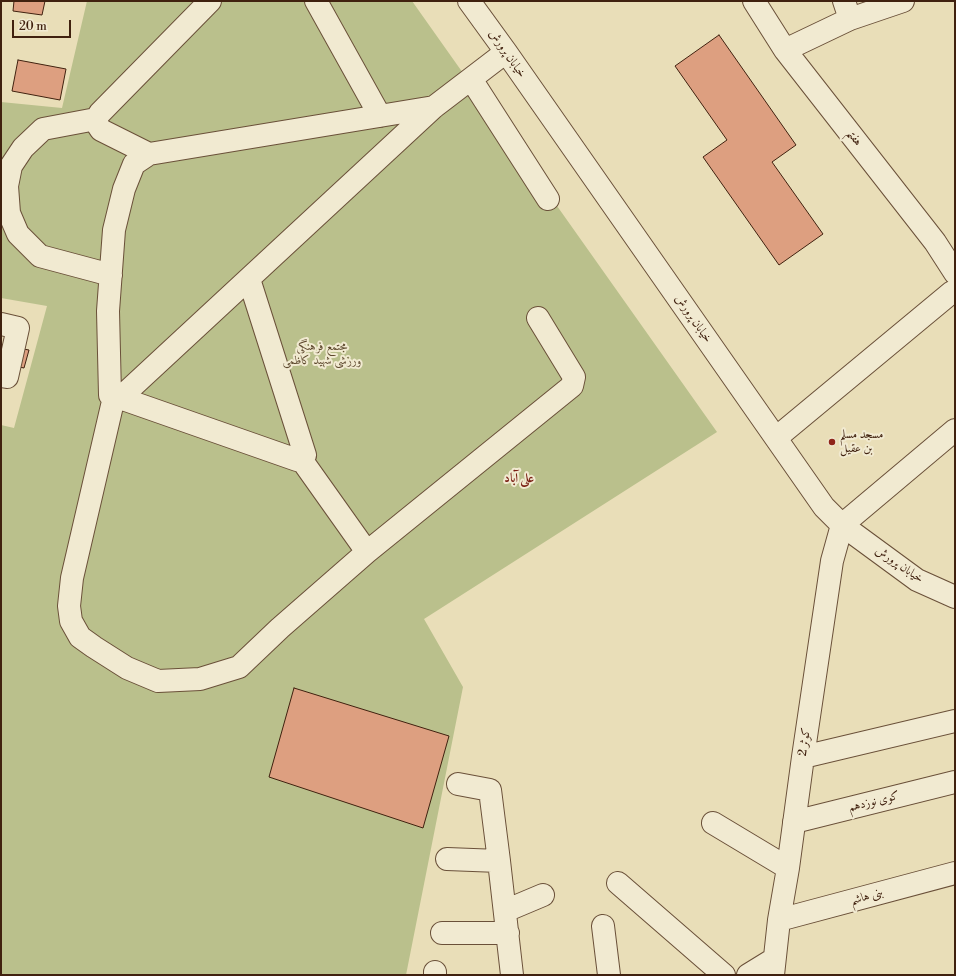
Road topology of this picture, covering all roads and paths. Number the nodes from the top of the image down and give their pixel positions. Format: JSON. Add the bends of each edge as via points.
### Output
{"nodes":[{"id":1,"x":210,"y":1,"type":"edge"},
{"id":2,"x":316,"y":1,"type":"edge"},
{"id":3,"x":469,"y":1,"type":"edge"},
{"id":4,"x":754,"y":1,"type":"edge"},
{"id":5,"x":903,"y":1,"type":"edge"},
{"id":6,"x":847,"y":10,"type":"edge"},
{"id":7,"x":784,"y":50,"type":"junction"},
{"id":8,"x":506,"y":52,"type":"junction"},
{"id":9,"x":471,"y":80,"type":"junction"},
{"id":10,"x":434,"y":107,"type":"junction"},
{"id":11,"x":380,"y":116,"type":"junction"},
{"id":12,"x":96,"y":119,"type":"junction"},
{"id":13,"x":149,"y":154,"type":"junction"},
{"id":14,"x":4,"y":195,"type":"edge"},
{"id":15,"x":548,"y":199,"type":"dead end"},
{"id":16,"x":945,"y":241,"type":"edge"},
{"id":17,"x":111,"y":275,"type":"junction"},
{"id":18,"x":249,"y":279,"type":"junction"},
{"id":19,"x":954,"y":283,"type":"edge"},
{"id":20,"x":538,"y":318,"type":"dead end"},
{"id":21,"x":1,"y":324,"type":"edge"},
{"id":22,"x":1,"y":376,"type":"edge"},
{"id":23,"x":117,"y":398,"type":"junction"},
{"id":24,"x":955,"y":430,"type":"edge"},
{"id":25,"x":776,"y":438,"type":"junction"},
{"id":26,"x":301,"y":459,"type":"junction"},
{"id":27,"x":842,"y":525,"type":"junction"},
{"id":28,"x":366,"y":552,"type":"junction"},
{"id":29,"x":955,"y":597,"type":"edge"},
{"id":30,"x":955,"y":722,"type":"edge"},
{"id":31,"x":803,"y":757,"type":"junction"},
{"id":32,"x":955,"y":782,"type":"edge"},
{"id":33,"x":458,"y":784,"type":"dead end"},
{"id":34,"x":794,"y":822,"type":"junction"},
{"id":35,"x":713,"y":823,"type":"dead end"},
{"id":36,"x":447,"y":858,"type":"dead end"},
{"id":37,"x":500,"y":861,"type":"junction"},
{"id":38,"x":788,"y":868,"type":"junction"},
{"id":39,"x":955,"y":873,"type":"edge"},
{"id":40,"x":618,"y":883,"type":"dead end"},
{"id":41,"x":543,"y":895,"type":"dead end"},
{"id":42,"x":505,"y":911,"type":"junction"},
{"id":43,"x":779,"y":920,"type":"junction"},
{"id":44,"x":603,"y":926,"type":"dead end"},
{"id":45,"x":442,"y":933,"type":"dead end"},
{"id":46,"x":508,"y":933,"type":"junction"},
{"id":47,"x":773,"y":967,"type":"edge"},
{"id":48,"x":512,"y":975,"type":"edge"},
{"id":49,"x":609,"y":975,"type":"edge"},
{"id":50,"x":724,"y":975,"type":"edge"},
{"id":51,"x":748,"y":975,"type":"edge"}],
"edges":[{"from":1,"to":12,"type":"street"},
{"from":2,"to":11,"type":"street"},
{"from":3,"to":8,"type":"street","name":"خیابان پرورش"},
{"from":4,"to":7,"type":"street","name":"هفتم"},
{"from":5,"to":6,"type":"street"},
{"from":6,"to":7,"type":"street"},
{"from":7,"to":16,"type":"street","name":"هفتم"},
{"from":8,"to":9,"type":"street"},
{"from":8,"to":25,"type":"street","name":"خیابان پرورش"},
{"from":9,"to":10,"type":"street"},
{"from":9,"to":15,"type":"street"},
{"from":10,"to":11,"type":"street"},
{"from":10,"to":18,"type":"street"},
{"from":11,"to":13,"type":"street"},
{"from":12,"to":13,"type":"street","via":[[96,124],[101,130]]},
{"from":12,"to":14,"type":"street","via":[[44,129],[23,148],[11,166]]},
{"from":13,"to":17,"type":"street","via":[[134,164],[124,189],[114,230]]},
{"from":14,"to":17,"type":"street","via":[[18,234],[40,256]]},
{"from":16,"to":19,"type":"street","name":"هفتم"},
{"from":17,"to":23,"type":"street","via":[[108,311],[110,395]]},
{"from":18,"to":23,"type":"street"},
{"from":18,"to":26,"type":"street","via":[[305,456]]},
{"from":19,"to":25,"type":"street"},
{"from":20,"to":28,"type":"street","via":[[574,376],[572,386]]},
{"from":21,"to":22,"type":"street","via":[[18,328],[7,377]]},
{"from":23,"to":26,"type":"street","via":[[297,460]]},
{"from":23,"to":28,"type":"street","via":[[72,578],[69,606],[71,621],[80,637],[127,668],[158,681],[200,679],[238,667]]},
{"from":24,"to":27,"type":"street"},
{"from":25,"to":27,"type":"street","name":"خیابان پرورش","via":[[824,507]]},
{"from":26,"to":28,"type":"street"},
{"from":27,"to":29,"type":"street","name":"خیابان پرورش","via":[[917,580]]},
{"from":27,"to":31,"type":"street","name":"کوثر 2","via":[[832,561]]},
{"from":30,"to":31,"type":"street"},
{"from":31,"to":34,"type":"street","name":"کوثر 2"},
{"from":32,"to":34,"type":"street","name":"کوی نوزدهم"},
{"from":33,"to":37,"type":"street","via":[[490,790]]},
{"from":34,"to":38,"type":"street","name":"کوثر 2"},
{"from":35,"to":38,"type":"street"},
{"from":36,"to":37,"type":"street"},
{"from":37,"to":42,"type":"street"},
{"from":38,"to":43,"type":"street","name":"کوثر 2"},
{"from":39,"to":43,"type":"street","name":"بنی هاشم"},
{"from":40,"to":50,"type":"street"},
{"from":41,"to":42,"type":"street"},
{"from":42,"to":46,"type":"street"},
{"from":43,"to":47,"type":"street","name":"کوثر 2"},
{"from":44,"to":49,"type":"street"},
{"from":45,"to":46,"type":"street"},
{"from":46,"to":48,"type":"street"},
{"from":47,"to":51,"type":"street","name":"کوثر 2"}]}
